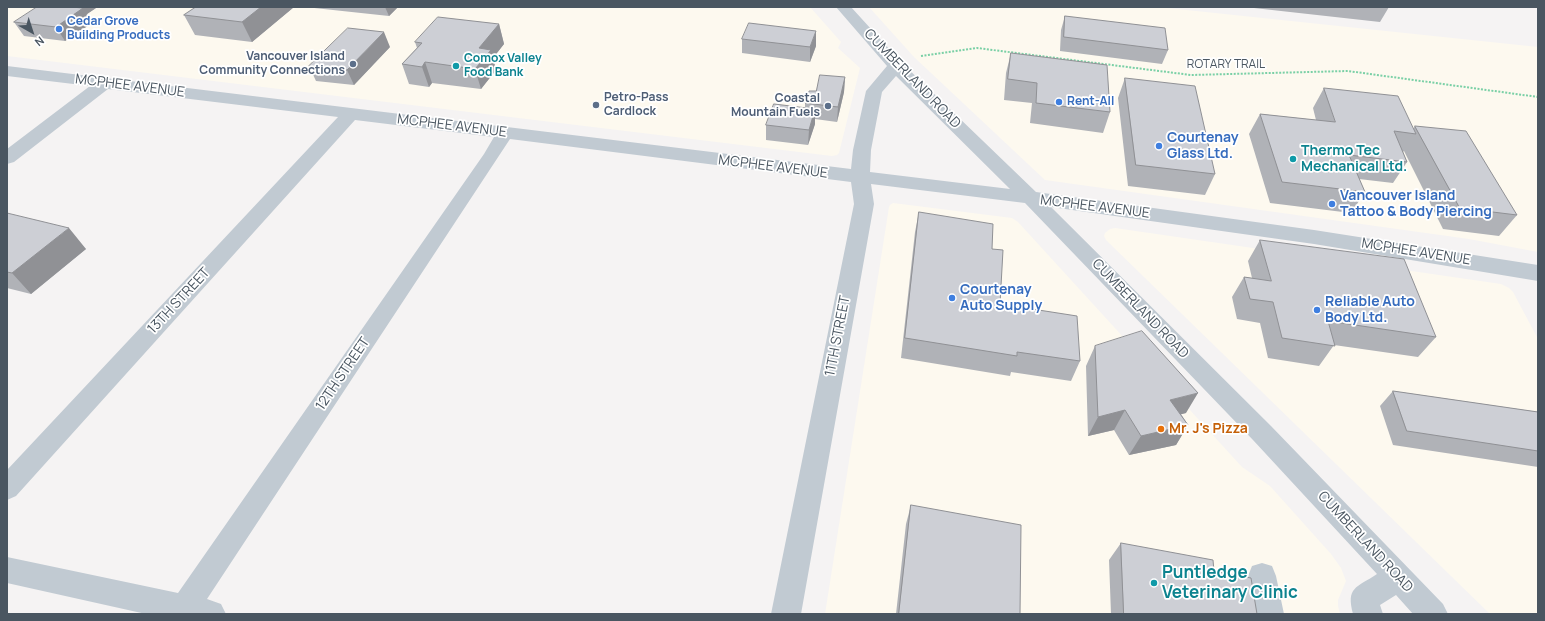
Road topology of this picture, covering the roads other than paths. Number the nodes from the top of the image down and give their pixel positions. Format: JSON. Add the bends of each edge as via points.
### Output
{"nodes":[{"id":1,"x":843,"y":7,"type":"edge"},
{"id":2,"x":896,"y":66,"type":"junction"},
{"id":3,"x":7,"y":71,"type":"edge"},
{"id":4,"x":105,"y":83,"type":"junction"},
{"id":5,"x":351,"y":114,"type":"junction"},
{"id":6,"x":505,"y":133,"type":"junction"},
{"id":7,"x":7,"y":158,"type":"edge"},
{"id":8,"x":860,"y":178,"type":"junction"},
{"id":9,"x":1032,"y":199,"type":"junction"},
{"id":10,"x":1538,"y":273,"type":"edge"},
{"id":11,"x":7,"y":488,"type":"edge"},
{"id":12,"x":7,"y":570,"type":"edge"},
{"id":13,"x":1262,"y":576,"type":"dead end"},
{"id":14,"x":1398,"y":577,"type":"junction"},
{"id":15,"x":182,"y":611,"type":"edge"},
{"id":16,"x":211,"y":614,"type":"edge"},
{"id":17,"x":786,"y":614,"type":"edge"},
{"id":18,"x":1269,"y":614,"type":"edge"},
{"id":19,"x":1368,"y":614,"type":"edge"},
{"id":20,"x":1433,"y":614,"type":"edge"}],
"edges":[{"from":1,"to":2,"type":"street","name":"CUMBERLAND ROAD"},
{"from":2,"to":8,"type":"street","name":"11TH STREET","via":[[874,91],[862,150]]},
{"from":2,"to":9,"type":"street","name":"CUMBERLAND ROAD"},
{"from":3,"to":4,"type":"street","name":"MCPHEE AVENUE"},
{"from":4,"to":5,"type":"street","name":"MCPHEE AVENUE"},
{"from":4,"to":7,"type":"street"},
{"from":5,"to":6,"type":"street","name":"MCPHEE AVENUE"},
{"from":5,"to":11,"type":"street","name":"13TH STREET"},
{"from":6,"to":8,"type":"street","name":"MCPHEE AVENUE"},
{"from":6,"to":15,"type":"street","name":"12TH STREET"},
{"from":8,"to":9,"type":"street","name":"MCPHEE AVENUE"},
{"from":8,"to":17,"type":"street","name":"11TH STREET","via":[[864,204]]},
{"from":9,"to":10,"type":"street","name":"MCPHEE AVENUE","via":[[1237,225]]},
{"from":9,"to":14,"type":"street","name":"CUMBERLAND ROAD","via":[[1262,433]]},
{"from":12,"to":15,"type":"street"},
{"from":13,"to":18,"type":"street"},
{"from":14,"to":19,"type":"street","via":[[1364,599]]},
{"from":14,"to":20,"type":"street","name":"CUMBERLAND ROAD"},
{"from":15,"to":16,"type":"street"}]}
